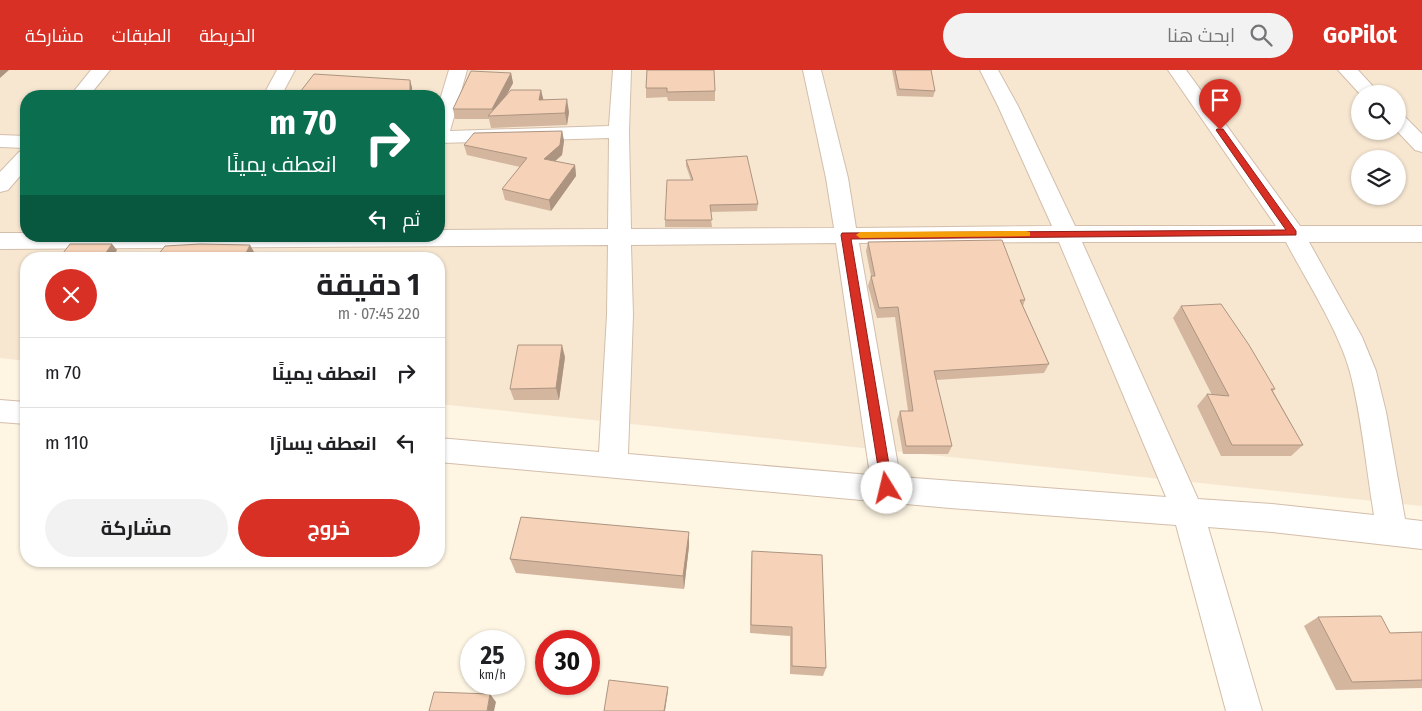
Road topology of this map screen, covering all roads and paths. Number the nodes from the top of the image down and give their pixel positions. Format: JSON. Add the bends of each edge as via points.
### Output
{"nodes":[{"id":1,"x":101,"y":70,"type":"edge"},
{"id":2,"x":286,"y":70,"type":"edge"},
{"id":3,"x":458,"y":70,"type":"edge"},
{"id":4,"x":622,"y":70,"type":"edge"},
{"id":5,"x":812,"y":70,"type":"edge"},
{"id":6,"x":989,"y":70,"type":"edge"},
{"id":7,"x":1177,"y":70,"type":"edge"},
{"id":8,"x":1347,"y":70,"type":"edge"},
{"id":9,"x":1362,"y":85,"type":"edge"},
{"id":10,"x":84,"y":90,"type":"edge"},
{"id":11,"x":275,"y":90,"type":"edge"},
{"id":12,"x":445,"y":115,"type":"edge"},
{"id":13,"x":1406,"y":129,"type":"edge"},
{"id":14,"x":619,"y":132,"type":"junction"},
{"id":15,"x":445,"y":136,"type":"edge"},
{"id":16,"x":0,"y":141,"type":"edge"},
{"id":17,"x":20,"y":142,"type":"edge"},
{"id":18,"x":1422,"y":146,"type":"edge"},
{"id":19,"x":20,"y":163,"type":"edge"},
{"id":20,"x":0,"y":185,"type":"edge"},
{"id":21,"x":1293,"y":233,"type":"junction"},
{"id":22,"x":1067,"y":234,"type":"junction"},
{"id":23,"x":1422,"y":234,"type":"edge"},
{"id":24,"x":846,"y":235,"type":"junction"},
{"id":25,"x":620,"y":238,"type":"junction"},
{"id":26,"x":0,"y":241,"type":"edge"},
{"id":27,"x":20,"y":241,"type":"edge"},
{"id":28,"x":327,"y":242,"type":"edge"},
{"id":29,"x":400,"y":244,"type":"edge"},
{"id":30,"x":0,"y":411,"type":"edge"},
{"id":31,"x":20,"y":413,"type":"edge"},
{"id":32,"x":445,"y":450,"type":"edge"},
{"id":33,"x":613,"y":464,"type":"junction"},
{"id":34,"x":887,"y":488,"type":"junction"},
{"id":35,"x":1190,"y":514,"type":"junction"},
{"id":36,"x":1392,"y":532,"type":"junction"},
{"id":37,"x":1422,"y":535,"type":"edge"},
{"id":38,"x":1244,"y":711,"type":"edge"}],
"edges":[{"from":1,"to":10,"type":"street"},
{"from":2,"to":11,"type":"street"},
{"from":3,"to":12,"type":"street"},
{"from":4,"to":14,"type":"street"},
{"from":5,"to":24,"type":"street","via":[[837,178]]},
{"from":6,"to":22,"type":"street"},
{"from":7,"to":21,"type":"street"},
{"from":8,"to":9,"type":"street"},
{"from":13,"to":18,"type":"street"},
{"from":14,"to":15,"type":"street"},
{"from":14,"to":25,"type":"street"},
{"from":16,"to":17,"type":"street"},
{"from":19,"to":20,"type":"street"},
{"from":21,"to":22,"type":"street"},
{"from":21,"to":23,"type":"street"},
{"from":21,"to":36,"type":"street","via":[[1349,337],[1363,371]]},
{"from":22,"to":24,"type":"street"},
{"from":22,"to":35,"type":"street"},
{"from":24,"to":25,"type":"street"},
{"from":24,"to":34,"type":"street"},
{"from":25,"to":29,"type":"street"},
{"from":25,"to":33,"type":"street"},
{"from":26,"to":27,"type":"street"},
{"from":28,"to":29,"type":"street"},
{"from":30,"to":31,"type":"street"},
{"from":32,"to":33,"type":"street"},
{"from":33,"to":34,"type":"street"},
{"from":34,"to":35,"type":"street"},
{"from":35,"to":36,"type":"street","via":[[1272,518]]},
{"from":35,"to":38,"type":"street"},
{"from":36,"to":37,"type":"street"}]}
